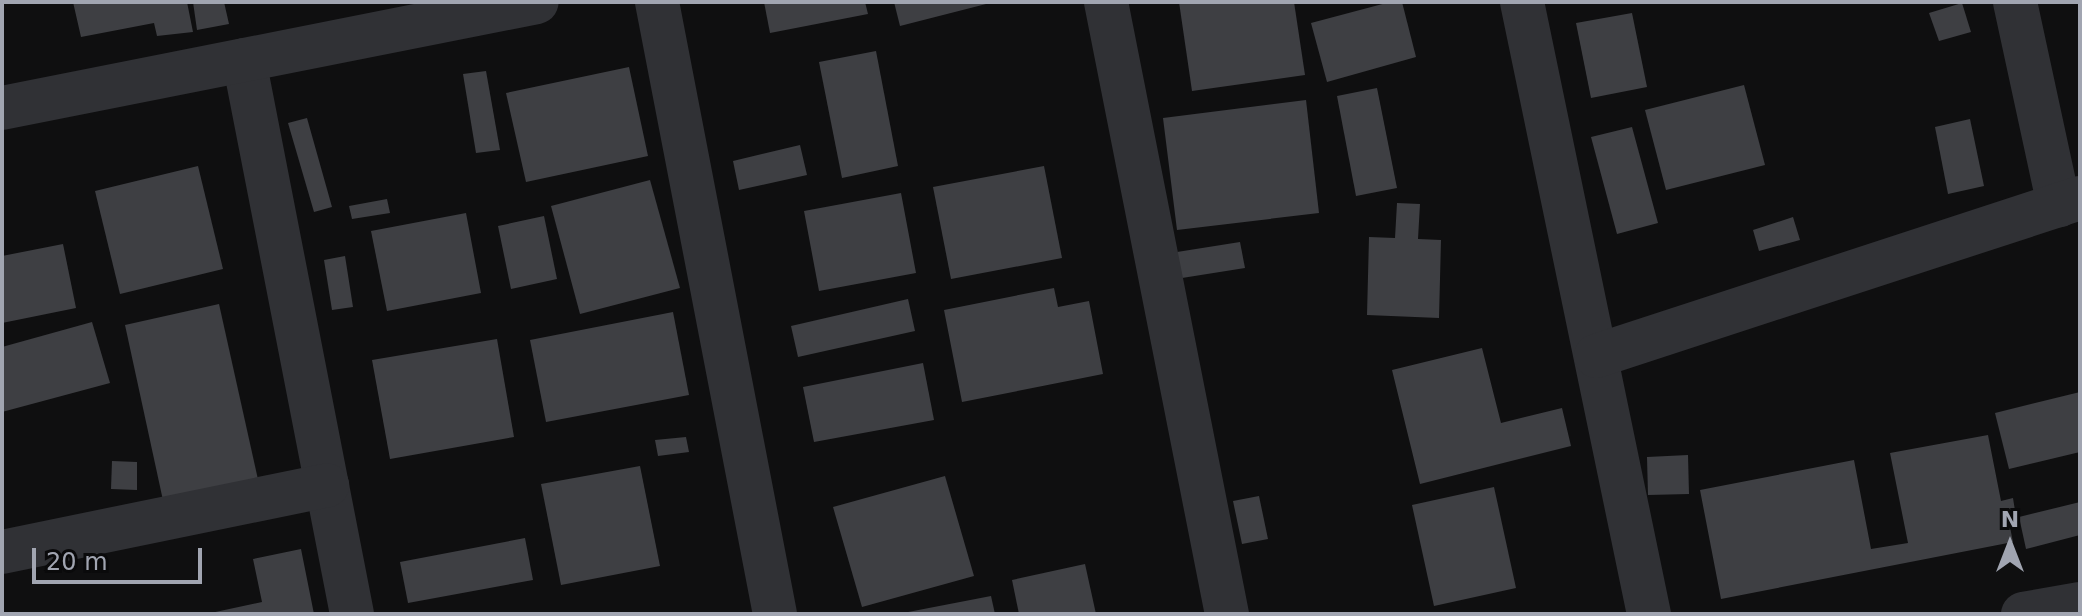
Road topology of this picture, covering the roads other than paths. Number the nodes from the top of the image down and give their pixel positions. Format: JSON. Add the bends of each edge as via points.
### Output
{"nodes":[{"id":1,"x":537,"y":2,"type":"edge"},
{"id":2,"x":657,"y":2,"type":"edge"},
{"id":3,"x":1106,"y":2,"type":"edge"},
{"id":4,"x":1522,"y":2,"type":"edge"},
{"id":5,"x":2015,"y":2,"type":"edge"},
{"id":6,"x":244,"y":60,"type":"junction"},
{"id":7,"x":2,"y":108,"type":"edge"},
{"id":8,"x":2069,"y":202,"type":"edge"},
{"id":9,"x":1596,"y":356,"type":"junction"},
{"id":10,"x":327,"y":485,"type":"junction"},
{"id":11,"x":2,"y":552,"type":"edge"},
{"id":12,"x":2080,"y":604,"type":"edge"},
{"id":13,"x":352,"y":614,"type":"edge"},
{"id":14,"x":775,"y":614,"type":"edge"},
{"id":15,"x":1227,"y":614,"type":"edge"},
{"id":16,"x":1649,"y":614,"type":"edge"},
{"id":17,"x":2023,"y":614,"type":"edge"}],
"edges":[{"from":1,"to":6,"type":"street"},
{"from":2,"to":14,"type":"street"},
{"from":3,"to":15,"type":"street"},
{"from":4,"to":9,"type":"street"},
{"from":5,"to":8,"type":"street"},
{"from":6,"to":7,"type":"street"},
{"from":6,"to":10,"type":"street"},
{"from":8,"to":9,"type":"street"},
{"from":9,"to":16,"type":"street"},
{"from":10,"to":11,"type":"street"},
{"from":10,"to":13,"type":"street"},
{"from":12,"to":17,"type":"street"}]}
